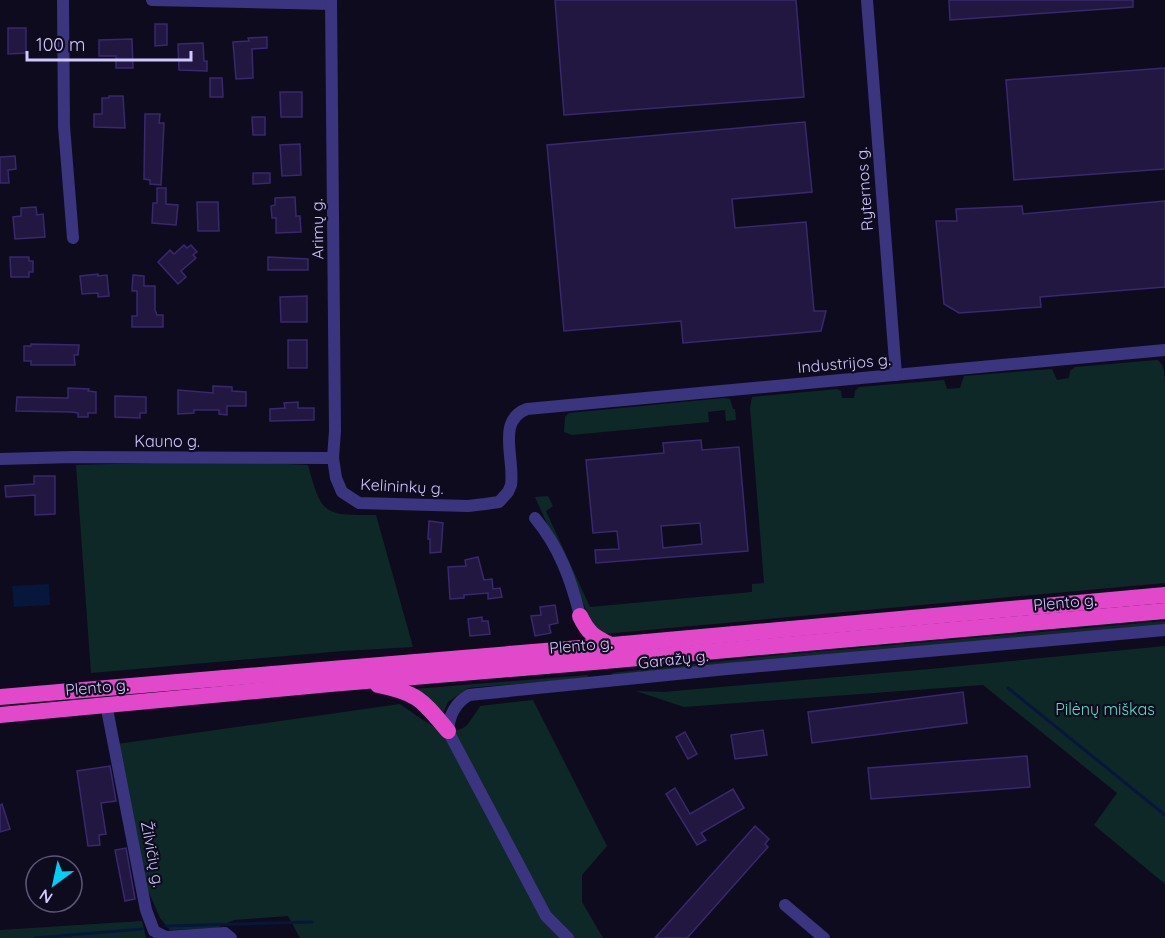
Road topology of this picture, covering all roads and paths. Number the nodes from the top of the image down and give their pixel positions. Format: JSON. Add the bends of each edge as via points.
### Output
{"nodes":[{"id":1,"x":63,"y":0,"type":"edge"},
{"id":2,"x":152,"y":0,"type":"edge"},
{"id":3,"x":867,"y":0,"type":"edge"},
{"id":4,"x":331,"y":2,"type":"edge"},
{"id":5,"x":73,"y":238,"type":"dead end"},
{"id":6,"x":1165,"y":351,"type":"edge"},
{"id":7,"x":896,"y":375,"type":"junction"},
{"id":8,"x":333,"y":458,"type":"junction"},
{"id":9,"x":0,"y":459,"type":"edge"},
{"id":10,"x":499,"y":502,"type":"joint"},
{"id":11,"x":535,"y":518,"type":"dead end"},
{"id":12,"x":1165,"y":595,"type":"edge"},
{"id":13,"x":1165,"y":611,"type":"edge"},
{"id":14,"x":580,"y":616,"type":"junction"},
{"id":15,"x":1165,"y":630,"type":"edge"},
{"id":16,"x":611,"y":645,"type":"junction"},
{"id":17,"x":557,"y":650,"type":"junction"},
{"id":18,"x":360,"y":681,"type":"junction"},
{"id":19,"x":0,"y":697,"type":"edge"},
{"id":20,"x":106,"y":704,"type":"junction"},
{"id":21,"x":0,"y":715,"type":"edge"},
{"id":22,"x":448,"y":731,"type":"junction"},
{"id":23,"x":786,"y":905,"type":"dead end"},
{"id":24,"x":231,"y":938,"type":"edge"},
{"id":25,"x":568,"y":938,"type":"edge"},
{"id":26,"x":824,"y":938,"type":"edge"}],
"edges":[{"from":1,"to":5,"type":"street","via":[[64,126]]},
{"from":2,"to":4,"type":"street"},
{"from":3,"to":7,"type":"street","name":"Ryternos g."},
{"from":4,"to":8,"type":"street","name":"Arimų g."},
{"from":6,"to":7,"type":"street","name":"Industrijos g."},
{"from":7,"to":10,"type":"street","name":"Industrijos g.","via":[[527,408],[515,415],[510,425],[511,485]]},
{"from":8,"to":9,"type":"street","name":"Kauno g."},
{"from":8,"to":10,"type":"street","name":"Kelininkų g.","via":[[342,492],[358,503],[468,506]]},
{"from":11,"to":14,"type":"street","via":[[559,553]]},
{"from":12,"to":16,"type":"highway","name":"Plento g."},
{"from":13,"to":18,"type":"highway","name":"Plento g."},
{"from":14,"to":16,"type":"highway","via":[[586,630]]},
{"from":14,"to":17,"type":"highway","via":[[575,631]]},
{"from":15,"to":22,"type":"street","name":"Garažų g.","via":[[475,694],[455,707]]},
{"from":16,"to":17,"type":"highway","name":"Plento g."},
{"from":17,"to":19,"type":"highway","name":"Plento g."},
{"from":18,"to":20,"type":"highway","name":"Plento g."},
{"from":18,"to":22,"type":"highway","via":[[411,693]]},
{"from":20,"to":21,"type":"highway","name":"Plento g."},
{"from":20,"to":24,"type":"street","name":"Žilvičių g.","via":[[146,910],[154,931],[166,937],[225,933]]},
{"from":22,"to":25,"type":"street","via":[[546,916]]},
{"from":23,"to":26,"type":"street"}]}
